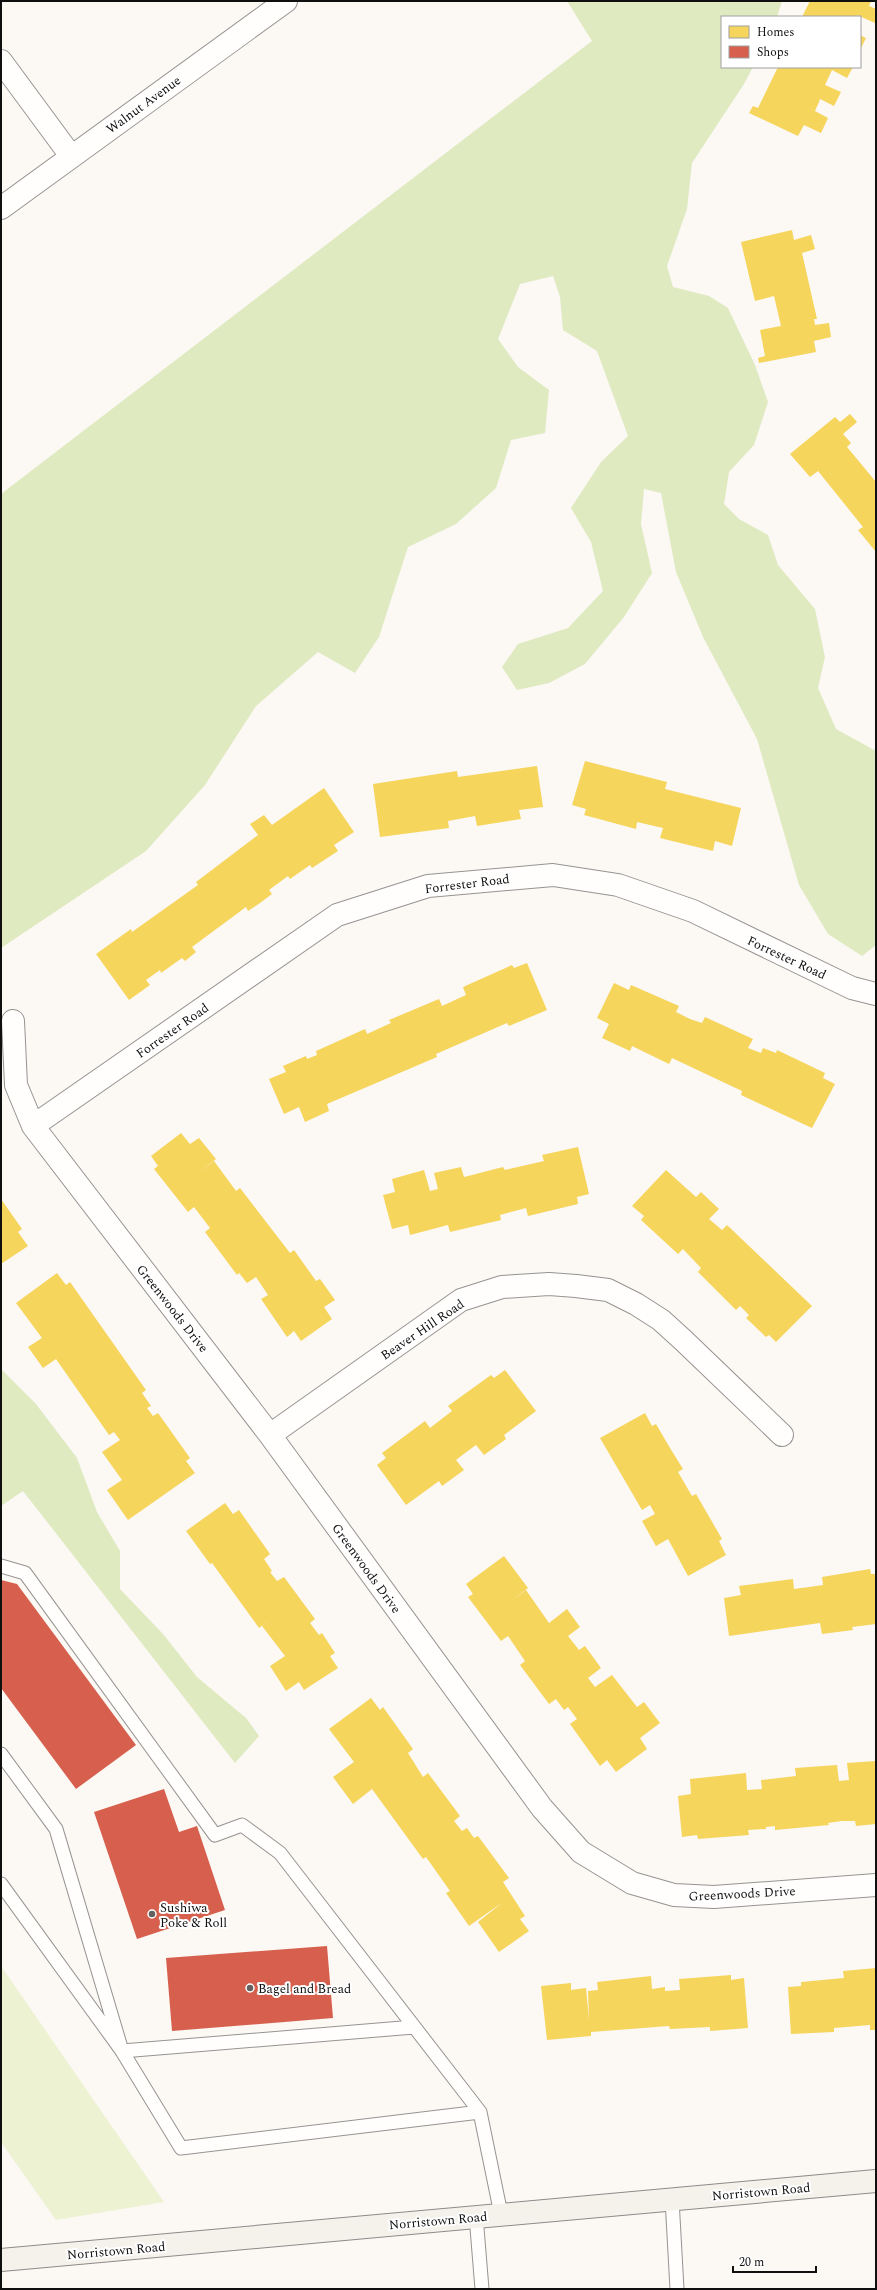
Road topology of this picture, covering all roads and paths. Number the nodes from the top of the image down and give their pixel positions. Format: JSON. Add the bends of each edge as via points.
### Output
{"nodes":[{"id":1,"x":286,"y":1,"type":"edge"},
{"id":2,"x":1,"y":61,"type":"edge"},
{"id":3,"x":71,"y":156,"type":"junction"},
{"id":4,"x":1,"y":208,"type":"edge"},
{"id":5,"x":876,"y":994,"type":"edge"},
{"id":6,"x":14,"y":1021,"type":"dead end"},
{"id":7,"x":33,"y":1126,"type":"junction"},
{"id":8,"x":270,"y":1435,"type":"junction"},
{"id":9,"x":782,"y":1435,"type":"dead end"},
{"id":10,"x":1,"y":1566,"type":"edge"},
{"id":11,"x":1,"y":1754,"type":"edge"},
{"id":12,"x":1,"y":1884,"type":"edge"},
{"id":13,"x":876,"y":1885,"type":"edge"},
{"id":14,"x":414,"y":2026,"type":"junction"},
{"id":15,"x":122,"y":2051,"type":"junction"},
{"id":16,"x":480,"y":2112,"type":"junction"},
{"id":17,"x":876,"y":2181,"type":"edge"},
{"id":18,"x":672,"y":2199,"type":"junction"},
{"id":19,"x":501,"y":2214,"type":"junction"},
{"id":20,"x":476,"y":2216,"type":"junction"},
{"id":21,"x":1,"y":2260,"type":"edge"},
{"id":22,"x":482,"y":2289,"type":"edge"},
{"id":23,"x":677,"y":2289,"type":"edge"}],
"edges":[{"from":1,"to":3,"type":"street","name":"Walnut Avenue"},
{"from":2,"to":3,"type":"street"},
{"from":3,"to":4,"type":"street","name":"Walnut Avenue"},
{"from":5,"to":7,"type":"street","name":"Forrester Road","via":[[852,988],[693,911],[618,885],[553,875],[428,886],[337,915]]},
{"from":6,"to":7,"type":"street","name":"Greenwoods Drive","via":[[16,1085]]},
{"from":7,"to":8,"type":"street","name":"Greenwoods Drive"},
{"from":8,"to":9,"type":"street","name":"Beaver Hill Road","via":[[461,1300],[502,1287],[548,1284],[608,1290],[648,1312],[689,1345]]},
{"from":8,"to":13,"type":"street","name":"Greenwoods Drive","via":[[542,1808],[581,1852],[632,1883],[674,1895],[714,1897]]},
{"from":10,"to":14,"type":"lane","via":[[25,1573],[215,1835],[242,1825],[280,1853]]},
{"from":11,"to":15,"type":"lane","via":[[56,1829]]},
{"from":12,"to":15,"type":"lane"},
{"from":14,"to":15,"type":"lane"},
{"from":14,"to":16,"type":"lane"},
{"from":15,"to":16,"type":"lane","via":[[181,2148]]},
{"from":16,"to":19,"type":"lane"},
{"from":17,"to":18,"type":"main road","name":"Norristown Road"},
{"from":18,"to":19,"type":"main road","name":"Norristown Road"},
{"from":18,"to":23,"type":"lane"},
{"from":19,"to":20,"type":"main road","name":"Norristown Road"},
{"from":20,"to":21,"type":"main road","name":"Norristown Road"},
{"from":20,"to":22,"type":"lane"}]}
